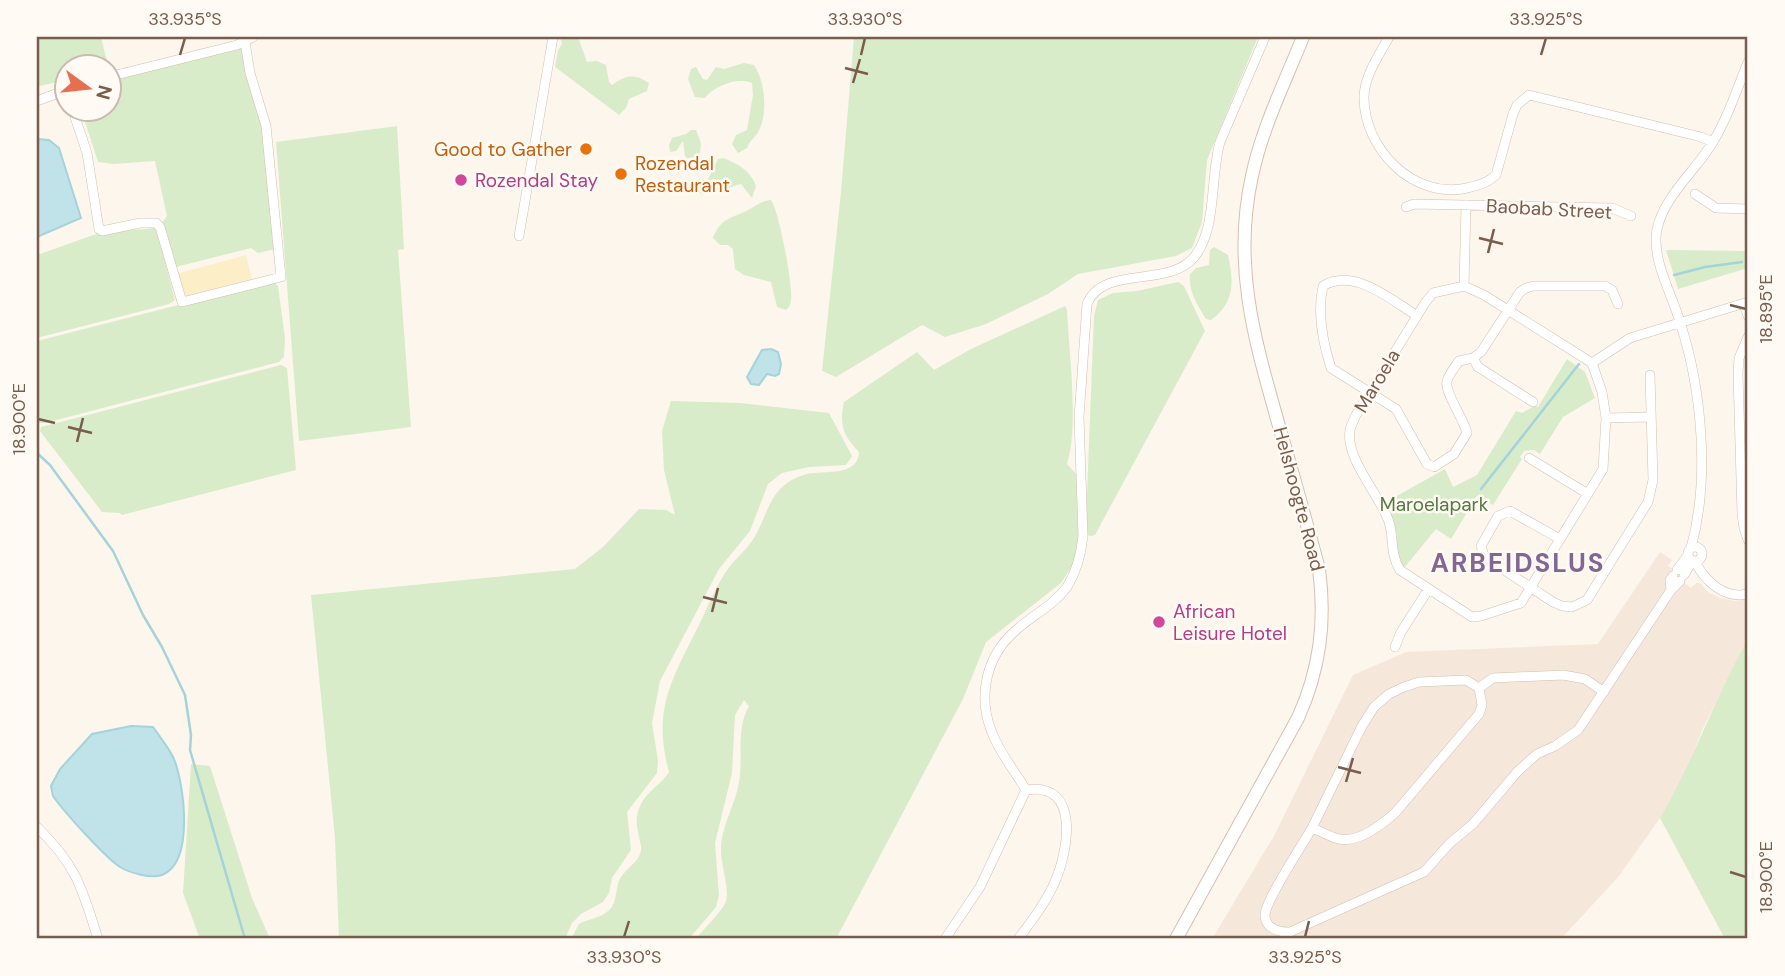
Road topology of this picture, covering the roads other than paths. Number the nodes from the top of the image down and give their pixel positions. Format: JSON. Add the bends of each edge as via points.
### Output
{"nodes":[{"id":1,"x":553,"y":37,"type":"edge"},
{"id":2,"x":1265,"y":37,"type":"edge"},
{"id":3,"x":1303,"y":37,"type":"edge"},
{"id":4,"x":1389,"y":37,"type":"edge"},
{"id":5,"x":249,"y":39,"type":"edge"},
{"id":6,"x":1748,"y":62,"type":"edge"},
{"id":7,"x":122,"y":73,"type":"edge"},
{"id":8,"x":77,"y":122,"type":"edge"},
{"id":9,"x":1713,"y":142,"type":"junction"},
{"id":10,"x":1695,"y":194,"type":"dead end"},
{"id":11,"x":1466,"y":205,"type":"junction"},
{"id":12,"x":1406,"y":206,"type":"dead end"},
{"id":13,"x":1748,"y":209,"type":"edge"},
{"id":14,"x":1631,"y":216,"type":"dead end"},
{"id":15,"x":519,"y":236,"type":"dead end"},
{"id":16,"x":1465,"y":286,"type":"junction"},
{"id":17,"x":1746,"y":303,"type":"edge"},
{"id":18,"x":1618,"y":304,"type":"dead end"},
{"id":19,"x":1507,"y":311,"type":"junction"},
{"id":20,"x":1416,"y":315,"type":"junction"},
{"id":21,"x":1748,"y":316,"type":"edge"},
{"id":22,"x":1680,"y":321,"type":"junction"},
{"id":23,"x":1748,"y":337,"type":"edge"},
{"id":24,"x":1473,"y":358,"type":"junction"},
{"id":25,"x":1592,"y":363,"type":"junction"},
{"id":26,"x":1650,"y":375,"type":"dead end"},
{"id":27,"x":1370,"y":393,"type":"junction"},
{"id":28,"x":1533,"y":402,"type":"dead end"},
{"id":29,"x":1651,"y":417,"type":"junction"},
{"id":30,"x":1606,"y":418,"type":"junction"},
{"id":31,"x":1529,"y":458,"type":"dead end"},
{"id":32,"x":1588,"y":494,"type":"junction"},
{"id":33,"x":1560,"y":539,"type":"junction"},
{"id":34,"x":1748,"y":540,"type":"edge"},
{"id":35,"x":1688,"y":563,"type":"junction"},
{"id":36,"x":1531,"y":587,"type":"junction"},
{"id":37,"x":1428,"y":590,"type":"junction"},
{"id":38,"x":1748,"y":593,"type":"edge"},
{"id":39,"x":1395,"y":647,"type":"dead end"},
{"id":40,"x":1479,"y":688,"type":"junction"},
{"id":41,"x":1604,"y":692,"type":"junction"},
{"id":42,"x":1026,"y":790,"type":"junction"},
{"id":43,"x":37,"y":827,"type":"edge"},
{"id":44,"x":1312,"y":828,"type":"junction"},
{"id":45,"x":1281,"y":936,"type":"edge"},
{"id":46,"x":98,"y":939,"type":"edge"},
{"id":47,"x":945,"y":939,"type":"edge"},
{"id":48,"x":1017,"y":939,"type":"edge"},
{"id":49,"x":1176,"y":939,"type":"edge"}],
"edges":[{"from":1,"to":15,"type":"street"},
{"from":2,"to":42,"type":"street","via":[[1220,142],[1209,225],[1196,256],[1178,270],[1104,285],[1090,295],[1087,304],[1079,417],[1081,554],[1066,588],[1001,646],[983,694],[991,733]]},
{"from":3,"to":49,"type":"main road","name":"Helshoogte Road","via":[[1251,177],[1244,276],[1251,324],[1319,569],[1321,641],[1298,718]]},
{"from":4,"to":9,"type":"street","via":[[1365,86],[1367,121],[1391,164],[1425,185],[1461,189],[1492,179],[1517,105],[1530,95]]},
{"from":5,"to":7,"type":"street"},
{"from":5,"to":8,"type":"street","via":[[250,73],[269,151],[281,277],[181,302],[156,223],[99,229],[87,153]]},
{"from":6,"to":9,"type":"street"},
{"from":9,"to":22,"type":"street","via":[[1667,205],[1657,230],[1660,260]]},
{"from":10,"to":13,"type":"street","via":[[1716,208]]},
{"from":11,"to":12,"type":"street","name":"Baobab Street"},
{"from":11,"to":14,"type":"street","name":"Baobab Street","via":[[1612,208]]},
{"from":11,"to":16,"type":"street","name":"Baobab Street"},
{"from":16,"to":19,"type":"street"},
{"from":16,"to":20,"type":"street","name":"Maroela","via":[[1433,293]]},
{"from":17,"to":21,"type":"street"},
{"from":17,"to":22,"type":"street"},
{"from":18,"to":19,"type":"street","via":[[1605,286],[1532,286],[1520,292]]},
{"from":19,"to":24,"type":"street"},
{"from":19,"to":25,"type":"street"},
{"from":20,"to":27,"type":"street","name":"Maroela"},
{"from":20,"to":27,"type":"street","via":[[1359,282],[1323,286],[1322,321],[1331,368]]},
{"from":22,"to":25,"type":"street","via":[[1630,338]]},
{"from":22,"to":35,"type":"street","via":[[1696,396],[1702,482],[1697,533]]},
{"from":23,"to":34,"type":"street","via":[[1738,373],[1742,513]]},
{"from":24,"to":27,"type":"street","via":[[1459,361],[1446,385],[1467,433],[1454,454],[1434,467],[1427,464],[1396,409]]},
{"from":24,"to":28,"type":"street","via":[[1478,367]]},
{"from":25,"to":30,"type":"street","name":"Maroela"},
{"from":26,"to":29,"type":"street"},
{"from":27,"to":37,"type":"street","name":"Maroela","via":[[1350,429],[1353,451],[1389,522],[1394,561],[1399,570]]},
{"from":29,"to":30,"type":"street"},
{"from":29,"to":36,"type":"street","via":[[1652,490],[1593,593],[1580,605],[1562,606]]},
{"from":30,"to":32,"type":"street","name":"Maroela","via":[[1603,469]]},
{"from":31,"to":32,"type":"street"},
{"from":32,"to":33,"type":"street","name":"Maroela"},
{"from":33,"to":36,"type":"street","name":"Maroela"},
{"from":33,"to":36,"type":"street","via":[[1510,511],[1498,516],[1484,539],[1485,556]]},
{"from":35,"to":38,"type":"street","via":[[1714,587],[1731,595]]},
{"from":35,"to":41,"type":"street"},
{"from":36,"to":37,"type":"street","name":"Maroela","via":[[1521,603],[1472,617]]},
{"from":37,"to":39,"type":"street"},
{"from":40,"to":41,"type":"street","via":[[1493,678],[1563,675],[1585,679]]},
{"from":40,"to":44,"type":"street","via":[[1479,714],[1380,826],[1350,839]]},
{"from":40,"to":44,"type":"street","via":[[1466,680],[1419,682],[1389,694],[1362,726]]},
{"from":41,"to":45,"type":"street","via":[[1578,730],[1518,771],[1424,872]]},
{"from":42,"to":47,"type":"street","via":[[979,887]]},
{"from":42,"to":48,"type":"street","via":[[1054,793],[1064,804],[1066,824],[1054,883]]},
{"from":43,"to":46,"type":"street","via":[[79,881]]},
{"from":44,"to":45,"type":"street","via":[[1267,905],[1265,921]]}]}
